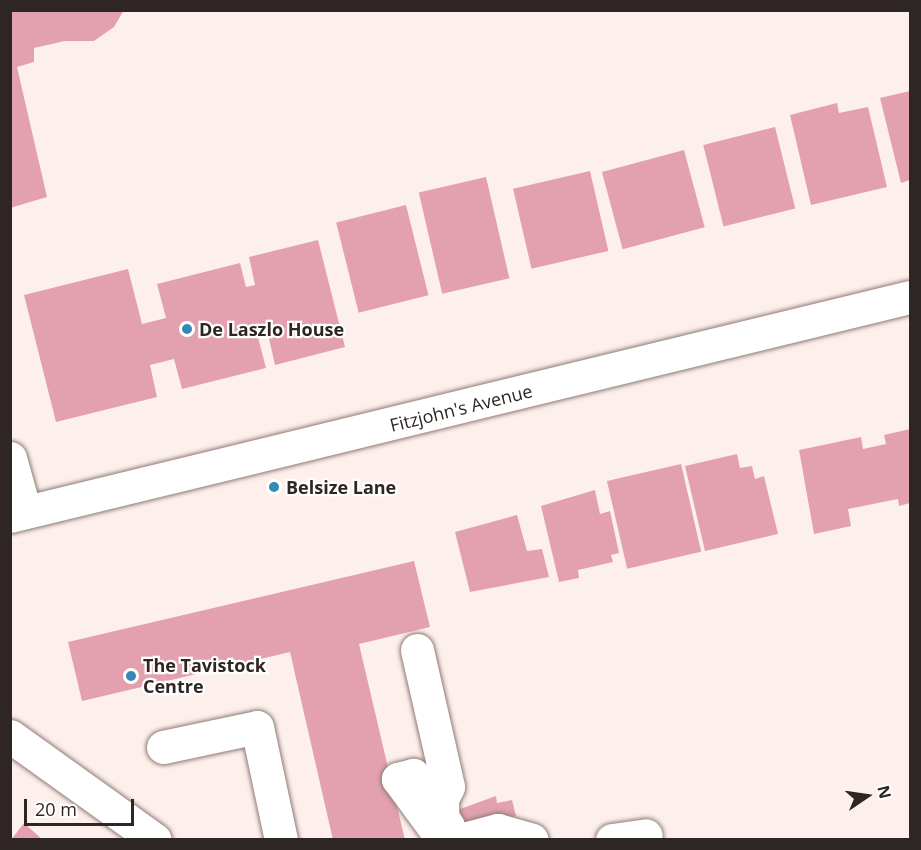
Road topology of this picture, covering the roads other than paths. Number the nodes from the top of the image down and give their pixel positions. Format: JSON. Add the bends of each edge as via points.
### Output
{"nodes":[{"id":1,"x":910,"y":297,"type":"edge"},
{"id":2,"x":10,"y":458,"type":"edge"},
{"id":3,"x":18,"y":514,"type":"edge"},
{"id":4,"x":417,"y":650,"type":"dead end"},
{"id":5,"x":10,"y":736,"type":"edge"},
{"id":6,"x":163,"y":747,"type":"dead end"},
{"id":7,"x":646,"y":835,"type":"dead end"},
{"id":8,"x":155,"y":840,"type":"edge"},
{"id":9,"x":281,"y":840,"type":"edge"},
{"id":10,"x":458,"y":840,"type":"edge"},
{"id":11,"x":532,"y":840,"type":"edge"},
{"id":12,"x":612,"y":840,"type":"edge"}],
"edges":[{"from":1,"to":3,"type":"main road","name":"Fitzjohn's Avenue"},
{"from":2,"to":3,"type":"main road"},
{"from":4,"to":10,"type":"main road","via":[[448,787],[442,799],[443,817],[444,826],[445,834],[443,840],[398,779],[413,775],[432,803],[438,812],[444,821]]},
{"from":5,"to":8,"type":"main road"},
{"from":6,"to":9,"type":"main road","via":[[257,727]]},
{"from":7,"to":12,"type":"main road"},
{"from":10,"to":11,"type":"main road","via":[[498,830]]}]}
